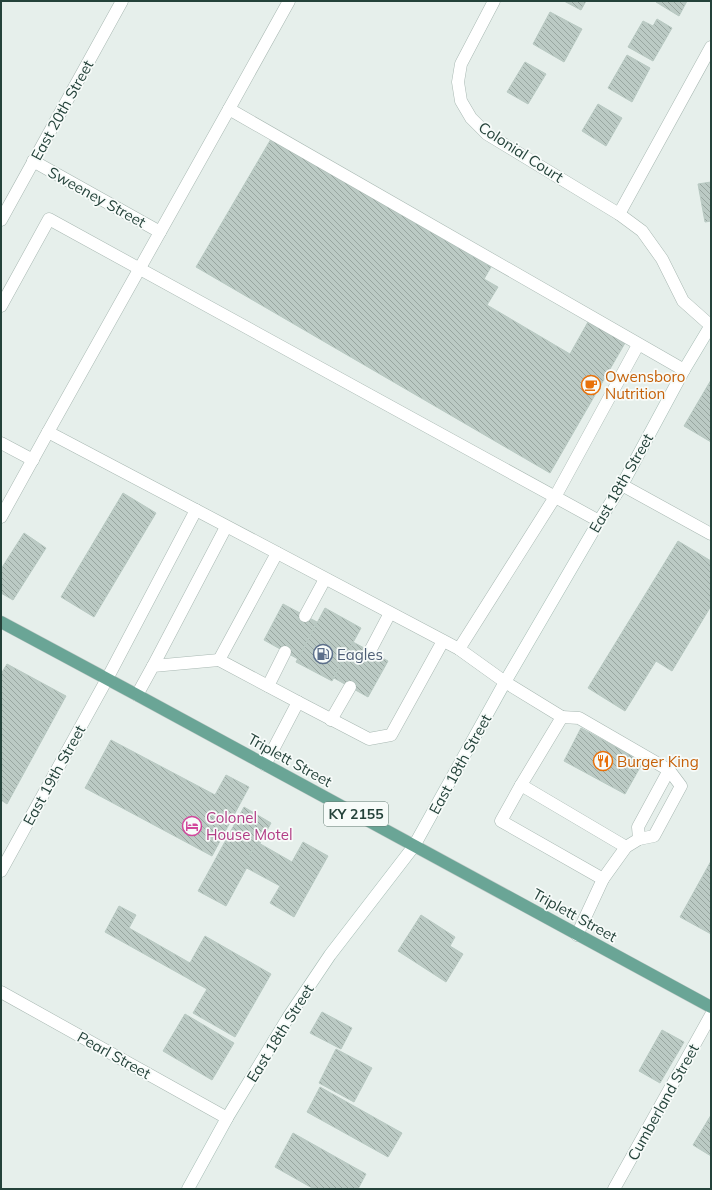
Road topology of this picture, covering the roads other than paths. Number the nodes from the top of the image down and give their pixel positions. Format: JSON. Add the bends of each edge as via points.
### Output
{"nodes":[{"id":1,"x":122,"y":1,"type":"edge"},
{"id":2,"x":289,"y":1,"type":"edge"},
{"id":3,"x":494,"y":1,"type":"edge"},
{"id":4,"x":711,"y":46,"type":"edge"},
{"id":5,"x":229,"y":109,"type":"junction"},
{"id":6,"x":33,"y":161,"type":"junction"},
{"id":7,"x":619,"y":214,"type":"junction"},
{"id":8,"x":1,"y":220,"type":"edge"},
{"id":9,"x":160,"y":232,"type":"junction"},
{"id":10,"x":140,"y":268,"type":"junction"},
{"id":11,"x":1,"y":306,"type":"edge"},
{"id":12,"x":711,"y":325,"type":"edge"},
{"id":13,"x":638,"y":345,"type":"junction"},
{"id":14,"x":684,"y":370,"type":"junction"},
{"id":15,"x":48,"y":432,"type":"junction"},
{"id":16,"x":1,"y":443,"type":"edge"},
{"id":17,"x":33,"y":460,"type":"junction"},
{"id":18,"x":622,"y":485,"type":"junction"},
{"id":19,"x":555,"y":497,"type":"junction"},
{"id":20,"x":196,"y":510,"type":"junction"},
{"id":21,"x":1,"y":517,"type":"edge"},
{"id":22,"x":599,"y":521,"type":"junction"},
{"id":23,"x":226,"y":527,"type":"junction"},
{"id":24,"x":711,"y":534,"type":"edge"},
{"id":25,"x":277,"y":553,"type":"junction"},
{"id":26,"x":325,"y":579,"type":"junction"},
{"id":27,"x":390,"y":613,"type":"junction"},
{"id":28,"x":305,"y":616,"type":"dead end"},
{"id":29,"x":1,"y":622,"type":"edge"},
{"id":30,"x":443,"y":641,"type":"junction"},
{"id":31,"x":459,"y":649,"type":"junction"},
{"id":32,"x":370,"y":651,"type":"dead end"},
{"id":33,"x":285,"y":652,"type":"dead end"},
{"id":34,"x":219,"y":660,"type":"junction"},
{"id":35,"x":153,"y":666,"type":"junction"},
{"id":36,"x":107,"y":679,"type":"junction"},
{"id":37,"x":506,"y":682,"type":"junction"},
{"id":38,"x":268,"y":686,"type":"junction"},
{"id":39,"x":350,"y":687,"type":"dead end"},
{"id":40,"x":138,"y":695,"type":"junction"},
{"id":41,"x":298,"y":702,"type":"junction"},
{"id":42,"x":562,"y":717,"type":"junction"},
{"id":43,"x":331,"y":720,"type":"junction"},
{"id":44,"x":265,"y":765,"type":"junction"},
{"id":45,"x":669,"y":770,"type":"junction"},
{"id":46,"x":521,"y":785,"type":"junction"},
{"id":47,"x":639,"y":839,"type":"junction"},
{"id":48,"x":414,"y":846,"type":"junction"},
{"id":49,"x":626,"y":847,"type":"junction"},
{"id":50,"x":1,"y":871,"type":"edge"},
{"id":51,"x":603,"y":879,"type":"junction"},
{"id":52,"x":577,"y":935,"type":"junction"},
{"id":53,"x":1,"y":992,"type":"edge"},
{"id":54,"x":711,"y":1007,"type":"edge"},
{"id":55,"x":711,"y":1015,"type":"edge"},
{"id":56,"x":228,"y":1118,"type":"junction"},
{"id":57,"x":188,"y":1189,"type":"edge"},
{"id":58,"x":614,"y":1189,"type":"edge"}],
"edges":[{"from":1,"to":6,"type":"street","name":"East 20th Street"},
{"from":2,"to":5,"type":"street"},
{"from":3,"to":7,"type":"street","name":"Colonial Court","via":[[462,64],[458,82],[461,101],[471,118],[487,134]]},
{"from":4,"to":7,"type":"street"},
{"from":5,"to":9,"type":"street"},
{"from":5,"to":13,"type":"street"},
{"from":6,"to":8,"type":"street","name":"East 20th Street"},
{"from":6,"to":9,"type":"street","name":"Sweeney Street"},
{"from":7,"to":12,"type":"street","name":"Colonial Court","via":[[642,231],[662,259],[683,301]]},
{"from":9,"to":10,"type":"street"},
{"from":10,"to":11,"type":"street","via":[[49,219]]},
{"from":10,"to":15,"type":"street"},
{"from":10,"to":19,"type":"street"},
{"from":12,"to":14,"type":"street","name":"East 18th Street"},
{"from":13,"to":14,"type":"street"},
{"from":13,"to":19,"type":"street"},
{"from":14,"to":18,"type":"street","name":"East 18th Street"},
{"from":15,"to":17,"type":"street"},
{"from":15,"to":20,"type":"street"},
{"from":16,"to":17,"type":"street"},
{"from":17,"to":21,"type":"street"},
{"from":18,"to":22,"type":"street","name":"East 18th Street"},
{"from":18,"to":24,"type":"street"},
{"from":19,"to":22,"type":"street"},
{"from":19,"to":31,"type":"street"},
{"from":20,"to":23,"type":"street"},
{"from":20,"to":36,"type":"street","name":"East 19th Street"},
{"from":22,"to":37,"type":"street","name":"East 18th Street"},
{"from":23,"to":25,"type":"street"},
{"from":23,"to":35,"type":"street"},
{"from":25,"to":26,"type":"street"},
{"from":25,"to":34,"type":"street"},
{"from":26,"to":27,"type":"street"},
{"from":26,"to":28,"type":"street"},
{"from":27,"to":30,"type":"street"},
{"from":27,"to":32,"type":"street"},
{"from":29,"to":36,"type":"main road","name":"Triplett Street","number":"KY 2155"},
{"from":30,"to":31,"type":"street"},
{"from":30,"to":43,"type":"street","via":[[391,735],[369,739]]},
{"from":31,"to":37,"type":"street"},
{"from":33,"to":38,"type":"street"},
{"from":34,"to":35,"type":"street"},
{"from":34,"to":38,"type":"street"},
{"from":35,"to":40,"type":"street"},
{"from":36,"to":40,"type":"main road","name":"Triplett Street","number":"KY 2155"},
{"from":36,"to":50,"type":"street","name":"East 19th Street"},
{"from":37,"to":42,"type":"street"},
{"from":37,"to":48,"type":"street","name":"East 18th Street"},
{"from":38,"to":41,"type":"street"},
{"from":39,"to":43,"type":"street"},
{"from":40,"to":44,"type":"main road","name":"Triplett Street","number":"KY 2155"},
{"from":41,"to":43,"type":"street"},
{"from":41,"to":44,"type":"street"},
{"from":42,"to":45,"type":"street","via":[[579,718]]},
{"from":42,"to":46,"type":"street"},
{"from":44,"to":48,"type":"main road","name":"Triplett Street","number":"KY 2155"},
{"from":45,"to":47,"type":"street","via":[[638,827]]},
{"from":45,"to":47,"type":"street","via":[[681,786],[654,836]]},
{"from":46,"to":49,"type":"street"},
{"from":46,"to":51,"type":"street","via":[[501,821]]},
{"from":47,"to":49,"type":"street"},
{"from":48,"to":52,"type":"main road","name":"Triplett Street","number":"KY 2155"},
{"from":48,"to":56,"type":"street","name":"East 18th Street","via":[[330,955],[289,1016]]},
{"from":49,"to":51,"type":"street"},
{"from":51,"to":52,"type":"street"},
{"from":52,"to":54,"type":"main road","name":"Triplett Street","number":"KY 2155"},
{"from":53,"to":56,"type":"street","name":"Pearl Street"},
{"from":55,"to":58,"type":"street","name":"Cumberland Street"},
{"from":56,"to":57,"type":"street","name":"East 18th Street"}]}
